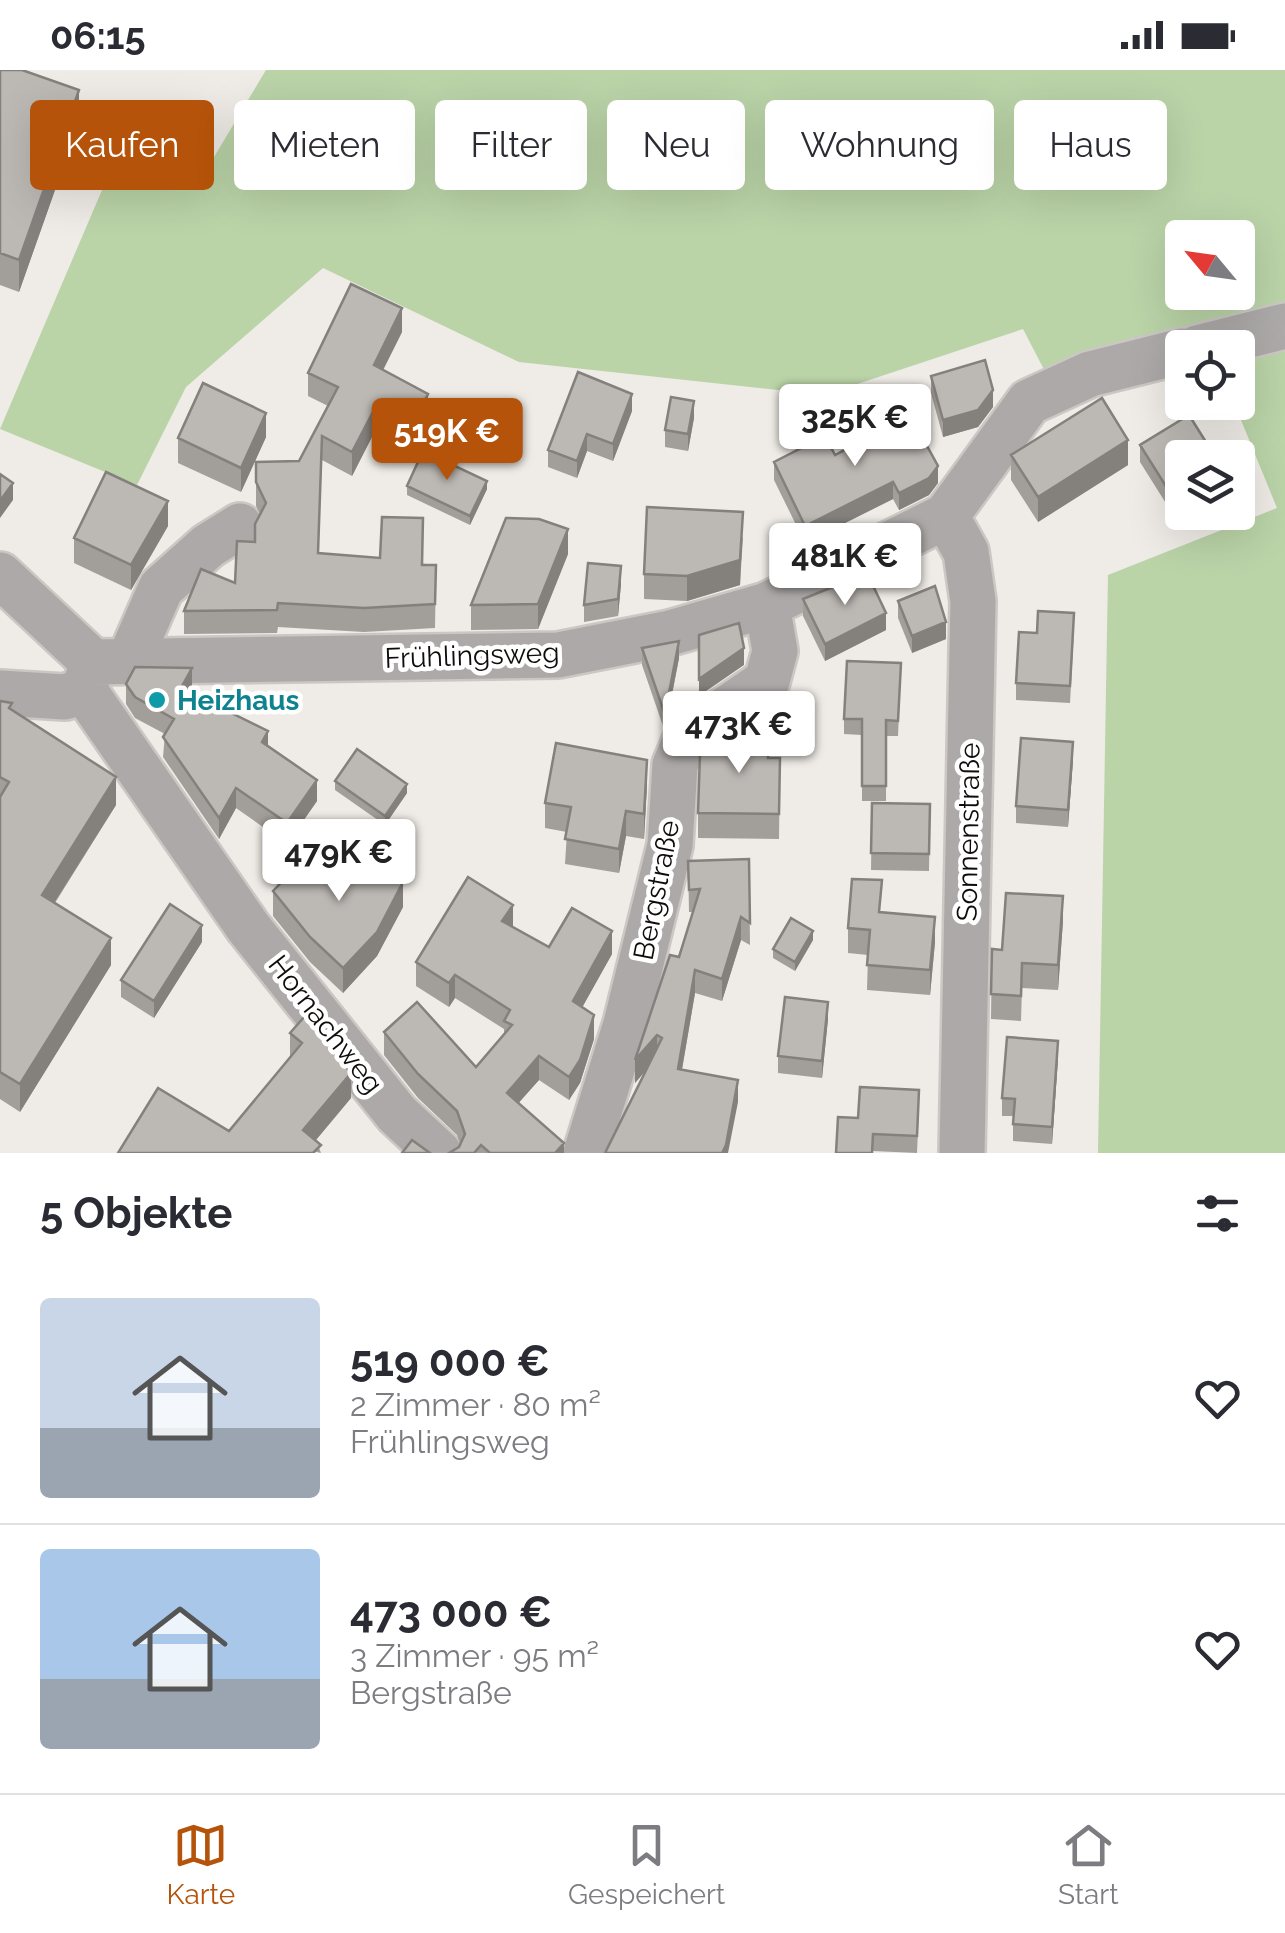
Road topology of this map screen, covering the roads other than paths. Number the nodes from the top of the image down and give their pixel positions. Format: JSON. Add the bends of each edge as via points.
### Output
{"nodes":[{"id":1,"x":1285,"y":326,"type":"edge"},
{"id":2,"x":1255,"y":334,"type":"edge"},
{"id":3,"x":1165,"y":355,"type":"edge"},
{"id":4,"x":946,"y":516,"type":"junction"},
{"id":5,"x":240,"y":526,"type":"dead end"},
{"id":6,"x":0,"y":575,"type":"edge"},
{"id":7,"x":768,"y":605,"type":"junction"},
{"id":8,"x":102,"y":671,"type":"junction"},
{"id":9,"x":0,"y":693,"type":"edge"},
{"id":10,"x":440,"y":1153,"type":"edge"},
{"id":11,"x":586,"y":1153,"type":"edge"},
{"id":12,"x":962,"y":1153,"type":"edge"}],
"edges":[{"from":1,"to":2,"type":"street"},
{"from":3,"to":4,"type":"street","name":"Frühlingsweg","via":[[1090,374],[1029,402]]},
{"from":4,"to":7,"type":"street","name":"Frühlingsweg"},
{"from":4,"to":12,"type":"street","name":"Sonnenstraße","via":[[966,552],[973,601]]},
{"from":5,"to":8,"type":"street","via":[[161,588]]},
{"from":6,"to":8,"type":"street","name":"Hornachweg"},
{"from":7,"to":8,"type":"street","name":"Frühlingsweg","via":[[558,655]]},
{"from":7,"to":11,"type":"street","name":"Bergstraße","via":[[774,652],[768,681],[688,735],[675,765],[670,845]]},
{"from":8,"to":9,"type":"street","name":"Frühlingsweg","via":[[66,697]]},
{"from":8,"to":10,"type":"street","name":"Hornachweg","via":[[248,927],[397,1114]]}]}
